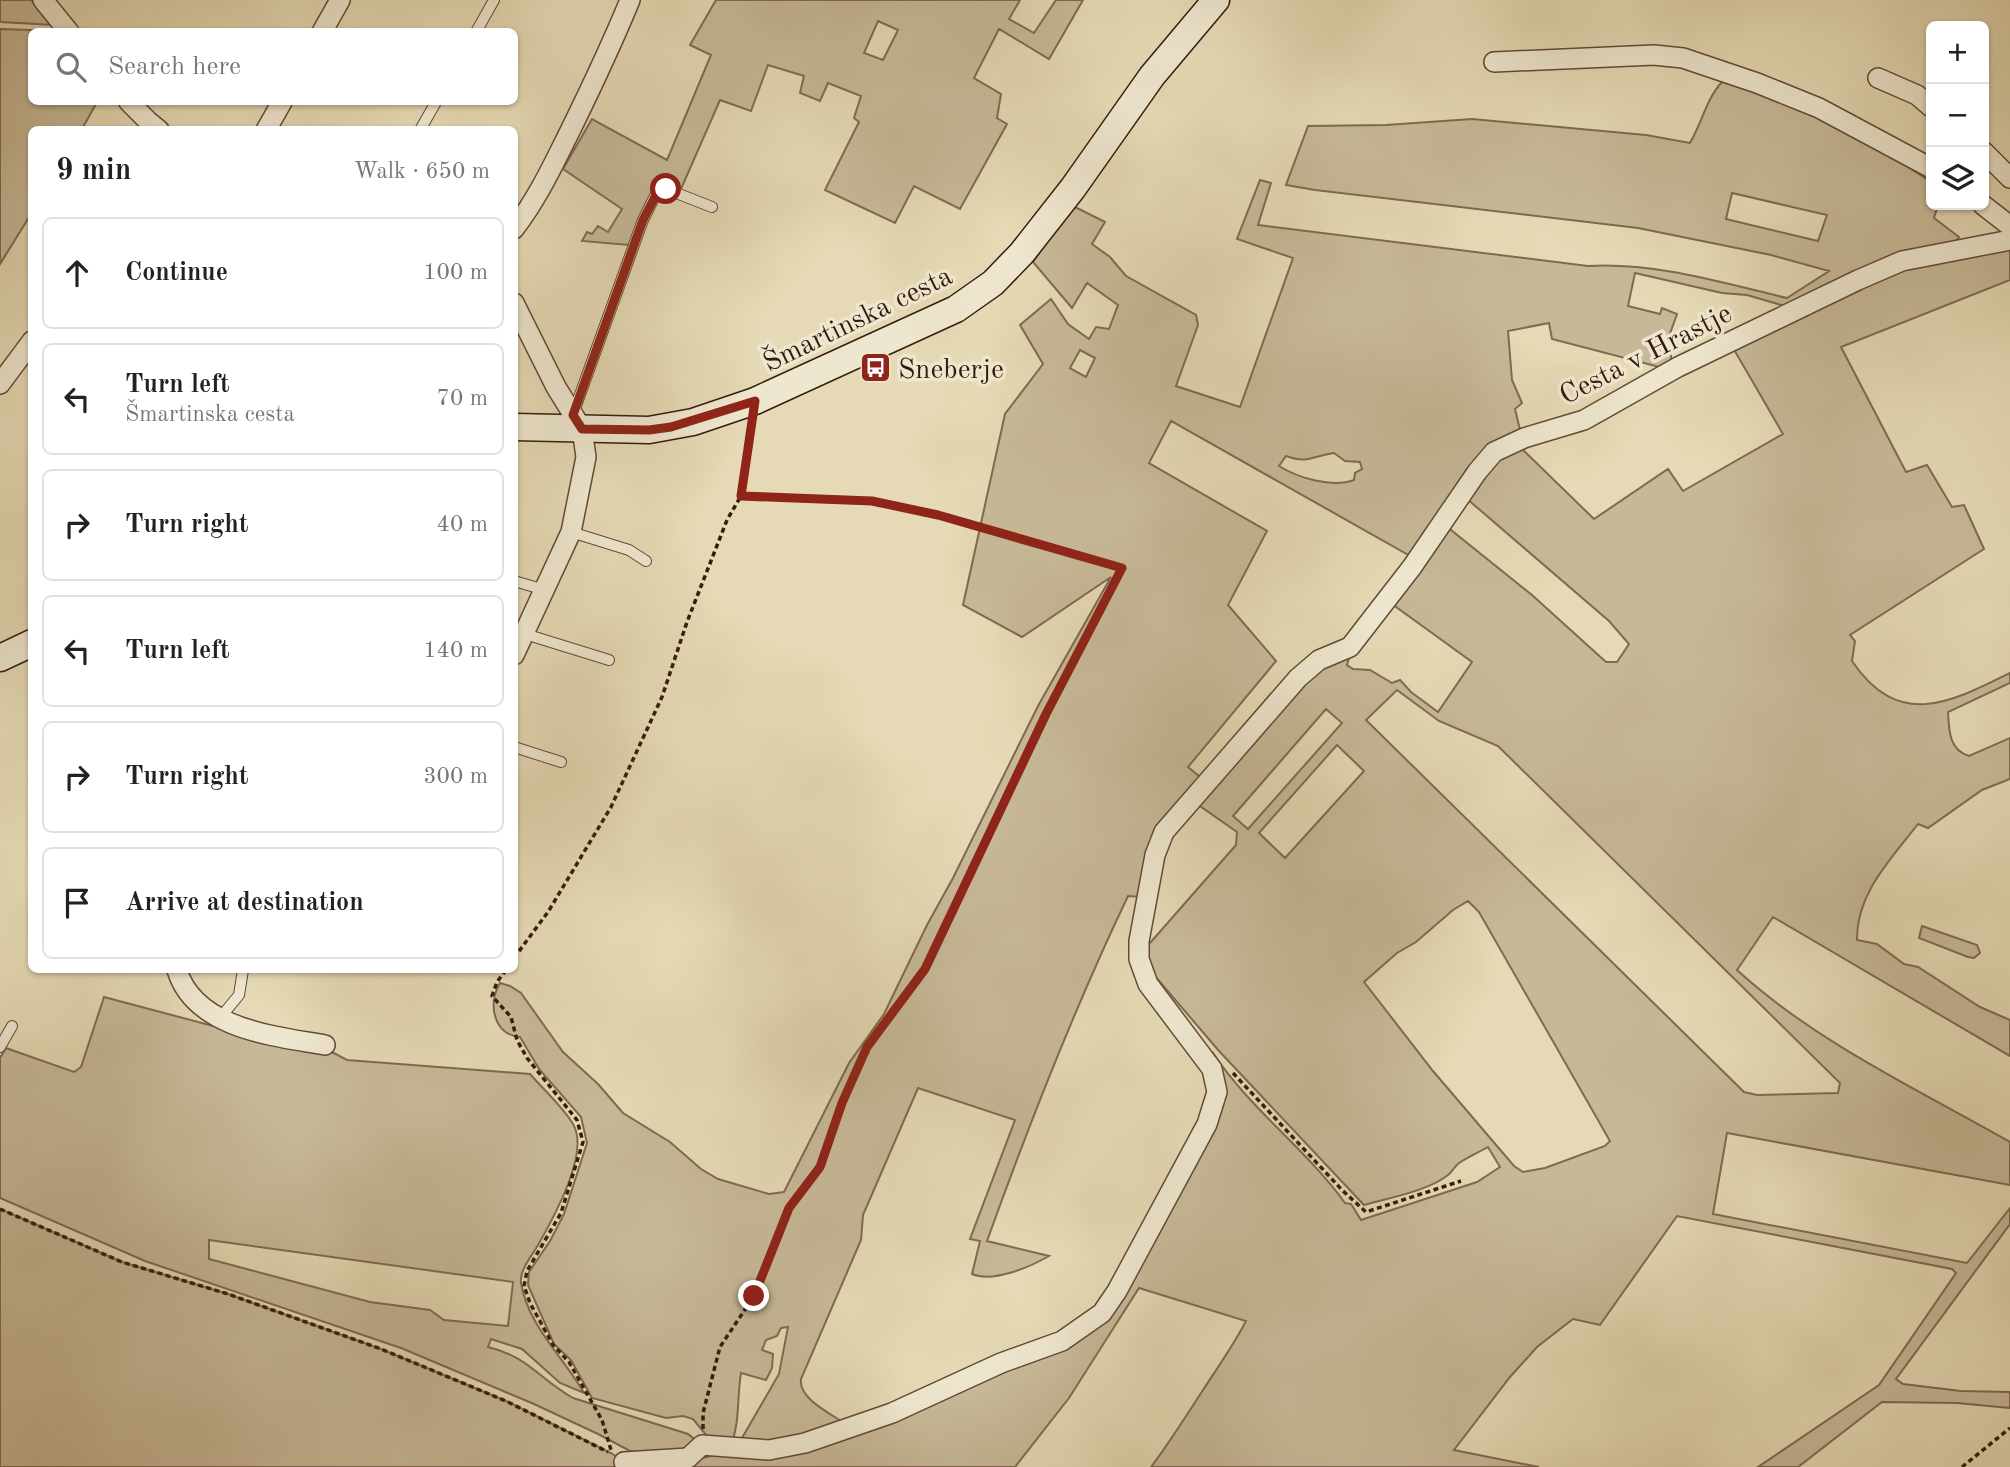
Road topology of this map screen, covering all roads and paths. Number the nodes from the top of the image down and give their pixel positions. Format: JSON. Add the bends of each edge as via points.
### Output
{"nodes":[{"id":1,"x":43,"y":0,"type":"edge"},
{"id":2,"x":340,"y":0,"type":"edge"},
{"id":3,"x":494,"y":0,"type":"edge"},
{"id":4,"x":630,"y":0,"type":"edge"},
{"id":5,"x":1212,"y":1,"type":"edge"},
{"id":6,"x":66,"y":28,"type":"edge"},
{"id":7,"x":323,"y":28,"type":"edge"},
{"id":8,"x":478,"y":28,"type":"edge"},
{"id":9,"x":1494,"y":62,"type":"dead end"},
{"id":10,"x":1878,"y":78,"type":"dead end"},
{"id":11,"x":1926,"y":103,"type":"edge"},
{"id":12,"x":132,"y":105,"type":"edge"},
{"id":13,"x":280,"y":105,"type":"edge"},
{"id":14,"x":434,"y":105,"type":"edge"},
{"id":15,"x":154,"y":126,"type":"edge"},
{"id":16,"x":267,"y":126,"type":"edge"},
{"id":17,"x":422,"y":126,"type":"edge"},
{"id":18,"x":1989,"y":157,"type":"edge"},
{"id":19,"x":1926,"y":165,"type":"edge"},
{"id":20,"x":2010,"y":178,"type":"edge"},
{"id":21,"x":712,"y":207,"type":"dead end"},
{"id":22,"x":1989,"y":210,"type":"edge"},
{"id":23,"x":518,"y":224,"type":"edge"},
{"id":24,"x":2010,"y":226,"type":"edge"},
{"id":25,"x":2010,"y":240,"type":"edge"},
{"id":26,"x":518,"y":311,"type":"edge"},
{"id":27,"x":28,"y":346,"type":"edge"},
{"id":28,"x":0,"y":384,"type":"edge"},
{"id":29,"x":755,"y":401,"type":"junction"},
{"id":30,"x":577,"y":422,"type":"junction"},
{"id":31,"x":518,"y":427,"type":"edge"},
{"id":32,"x":741,"y":496,"type":"junction"},
{"id":33,"x":571,"y":532,"type":"junction"},
{"id":34,"x":646,"y":561,"type":"dead end"},
{"id":35,"x":518,"y":582,"type":"edge"},
{"id":36,"x":545,"y":590,"type":"junction"},
{"id":37,"x":525,"y":634,"type":"junction"},
{"id":38,"x":28,"y":645,"type":"edge"},
{"id":39,"x":518,"y":647,"type":"edge"},
{"id":40,"x":0,"y":658,"type":"edge"},
{"id":41,"x":609,"y":660,"type":"dead end"},
{"id":42,"x":518,"y":748,"type":"edge"},
{"id":43,"x":561,"y":762,"type":"dead end"},
{"id":44,"x":518,"y":953,"type":"edge"},
{"id":45,"x":179,"y":973,"type":"edge"},
{"id":46,"x":243,"y":973,"type":"edge"},
{"id":47,"x":504,"y":973,"type":"edge"},
{"id":48,"x":220,"y":1018,"type":"junction"},
{"id":49,"x":12,"y":1026,"type":"dead end"},
{"id":50,"x":324,"y":1045,"type":"dead end"},
{"id":51,"x":0,"y":1047,"type":"edge"},
{"id":52,"x":1230,"y":1069,"type":"dead end"},
{"id":53,"x":1461,"y":1181,"type":"dead end"},
{"id":54,"x":0,"y":1209,"type":"edge"},
{"id":55,"x":2010,"y":1427,"type":"edge"},
{"id":56,"x":702,"y":1445,"type":"junction"},
{"id":57,"x":618,"y":1457,"type":"junction"},
{"id":58,"x":1962,"y":1467,"type":"edge"}],
"edges":[{"from":1,"to":6,"type":"street"},
{"from":2,"to":7,"type":"street"},
{"from":3,"to":8,"type":"lane"},
{"from":4,"to":23,"type":"street","via":[[549,173]]},
{"from":5,"to":29,"type":"main road","name":"Šmartinska cesta","via":[[1043,227],[993,283],[956,309]]},
{"from":9,"to":19,"type":"street","via":[[1654,55],[1683,58],[1819,108]]},
{"from":10,"to":11,"type":"street"},
{"from":12,"to":15,"type":"street"},
{"from":13,"to":16,"type":"street"},
{"from":14,"to":17,"type":"lane"},
{"from":18,"to":20,"type":"street"},
{"from":21,"to":30,"type":"lane","via":[[666,189],[655,197],[643,220]]},
{"from":22,"to":24,"type":"street"},
{"from":25,"to":56,"type":"street","name":"Cesta v Hrastje","via":[[1902,261],[1678,367],[1584,420],[1494,452],[1350,647],[1319,660],[1298,678],[1164,832],[1155,855],[1139,960],[1148,984],[1212,1069],[1217,1092],[1208,1124],[1102,1313],[1062,1340],[849,1429],[769,1450]]},
{"from":26,"to":30,"type":"street"},
{"from":27,"to":28,"type":"street"},
{"from":29,"to":30,"type":"main road","name":"Šmartinska cesta","via":[[649,430]]},
{"from":29,"to":32,"type":"path"},
{"from":30,"to":31,"type":"main road","name":"Šmartinska cesta"},
{"from":30,"to":33,"type":"street","via":[[586,457]]},
{"from":32,"to":44,"type":"path","via":[[727,520],[662,697],[611,807]]},
{"from":32,"to":56,"type":"path","via":[[872,501],[938,515],[1122,568],[1046,714],[925,969],[867,1047],[820,1167],[789,1208],[754,1296],[720,1347],[703,1413]]},
{"from":33,"to":34,"type":"lane","via":[[629,550]]},
{"from":33,"to":36,"type":"street"},
{"from":35,"to":36,"type":"lane"},
{"from":36,"to":37,"type":"street"},
{"from":37,"to":39,"type":"street"},
{"from":37,"to":41,"type":"lane"},
{"from":38,"to":40,"type":"main road"},
{"from":42,"to":43,"type":"lane"},
{"from":45,"to":48,"type":"street","via":[[203,1007]]},
{"from":46,"to":48,"type":"lane","via":[[239,995]]},
{"from":47,"to":57,"type":"path","via":[[492,996],[512,1017],[527,1058],[577,1120],[583,1142],[561,1213],[527,1271],[524,1286],[553,1345],[569,1362],[603,1420]]},
{"from":48,"to":50,"type":"street"},
{"from":49,"to":51,"type":"lane"},
{"from":52,"to":53,"type":"path","via":[[1366,1212]]},
{"from":54,"to":57,"type":"path","via":[[122,1262],[381,1349],[506,1401]]},
{"from":55,"to":58,"type":"path"},
{"from":56,"to":57,"type":"street","via":[[688,1458]]}]}
